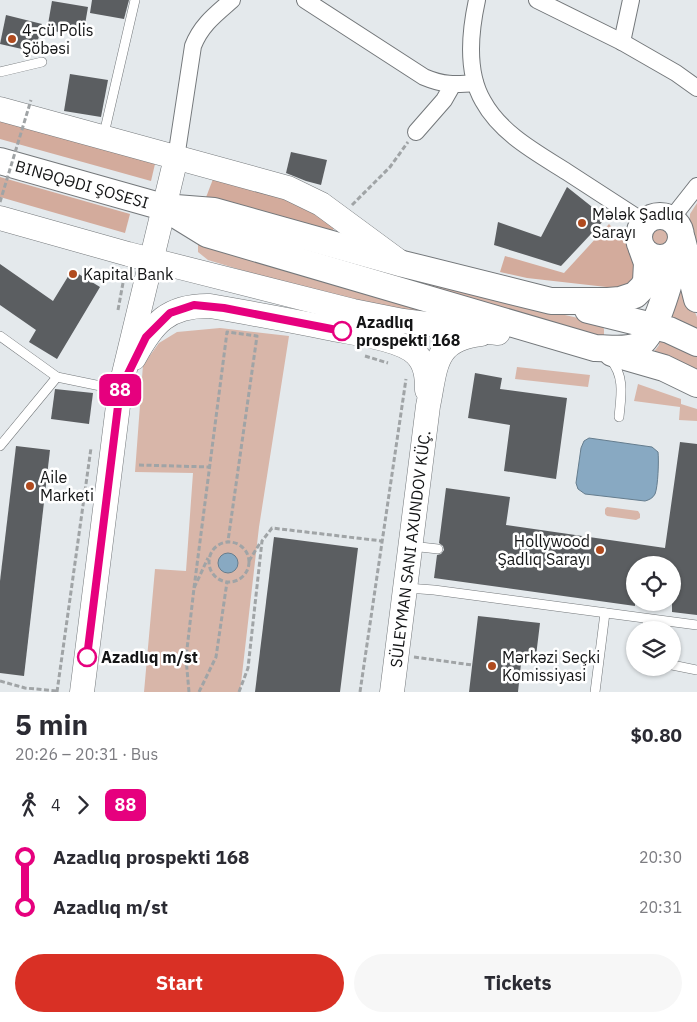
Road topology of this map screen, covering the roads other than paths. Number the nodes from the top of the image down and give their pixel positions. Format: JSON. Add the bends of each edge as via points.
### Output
{"nodes":[{"id":1,"x":135,"y":0,"type":"edge"},
{"id":2,"x":232,"y":0,"type":"edge"},
{"id":3,"x":305,"y":0,"type":"edge"},
{"id":4,"x":477,"y":0,"type":"edge"},
{"id":5,"x":537,"y":0,"type":"edge"},
{"id":6,"x":631,"y":0,"type":"edge"},
{"id":7,"x":622,"y":42,"type":"junction"},
{"id":8,"x":42,"y":62,"type":"dead end"},
{"id":9,"x":0,"y":72,"type":"edge"},
{"id":10,"x":475,"y":83,"type":"junction"},
{"id":11,"x":452,"y":86,"type":"junction"},
{"id":12,"x":697,"y":88,"type":"edge"},
{"id":13,"x":0,"y":109,"type":"edge"},
{"id":14,"x":413,"y":136,"type":"road end"},
{"id":15,"x":103,"y":138,"type":"junction"},
{"id":16,"x":176,"y":158,"type":"junction"},
{"id":17,"x":0,"y":161,"type":"edge"},
{"id":18,"x":697,"y":186,"type":"edge"},
{"id":19,"x":163,"y":207,"type":"junction"},
{"id":20,"x":0,"y":218,"type":"edge"},
{"id":21,"x":644,"y":222,"type":"junction"},
{"id":22,"x":677,"y":232,"type":"junction"},
{"id":23,"x":642,"y":249,"type":"junction"},
{"id":24,"x":151,"y":260,"type":"junction"},
{"id":25,"x":403,"y":264,"type":"junction"},
{"id":26,"x":697,"y":299,"type":"edge"},
{"id":27,"x":551,"y":301,"type":"junction"},
{"id":28,"x":654,"y":326,"type":"junction"},
{"id":29,"x":498,"y":333,"type":"junction"},
{"id":30,"x":0,"y":336,"type":"edge"},
{"id":31,"x":697,"y":343,"type":"edge"},
{"id":32,"x":586,"y":346,"type":"junction"},
{"id":33,"x":57,"y":378,"type":"junction"},
{"id":34,"x":697,"y":384,"type":"edge"},
{"id":35,"x":120,"y":390,"type":"junction"},
{"id":36,"x":428,"y":406,"type":"junction"},
{"id":37,"x":619,"y":417,"type":"dead end"},
{"id":38,"x":0,"y":446,"type":"edge"},
{"id":39,"x":410,"y":546,"type":"junction"},
{"id":40,"x":438,"y":549,"type":"dead end"},
{"id":41,"x":405,"y":588,"type":"junction"},
{"id":42,"x":605,"y":613,"type":"junction"},
{"id":43,"x":648,"y":619,"type":"joint"},
{"id":44,"x":697,"y":625,"type":"edge"},
{"id":45,"x":681,"y":667,"type":"edge"},
{"id":46,"x":697,"y":670,"type":"edge"},
{"id":47,"x":82,"y":692,"type":"edge"},
{"id":48,"x":392,"y":692,"type":"edge"},
{"id":49,"x":595,"y":692,"type":"edge"}],
"edges":[{"from":1,"to":15,"type":"lane"},
{"from":2,"to":16,"type":"street","via":[[206,23],[195,41]]},
{"from":3,"to":11,"type":"street","via":[[424,77]]},
{"from":4,"to":10,"type":"street","via":[[471,43]]},
{"from":5,"to":7,"type":"street"},
{"from":6,"to":7,"type":"street"},
{"from":7,"to":12,"type":"street"},
{"from":8,"to":9,"type":"lane"},
{"from":10,"to":11,"type":"street"},
{"from":10,"to":21,"type":"street","via":[[491,115],[520,142]]},
{"from":11,"to":14,"type":"street"},
{"from":13,"to":15,"type":"street"},
{"from":15,"to":16,"type":"street"},
{"from":16,"to":19,"type":"street"},
{"from":16,"to":25,"type":"street","via":[[288,188],[321,204]]},
{"from":17,"to":19,"type":"main road","name":"BINƏQƏDI ŞOSESI"},
{"from":18,"to":22,"type":"street"},
{"from":19,"to":24,"type":"street"},
{"from":19,"to":25,"type":"main road","via":[[214,211]]},
{"from":19,"to":32,"type":"main road","via":[[207,234]]},
{"from":20,"to":24,"type":"street"},
{"from":21,"to":22,"type":"main road","via":[[657,216]]},
{"from":21,"to":23,"type":"main road","via":[[638,235]]},
{"from":22,"to":23,"type":"main road","via":[[671,255],[653,258]]},
{"from":22,"to":26,"type":"main road"},
{"from":22,"to":28,"type":"main road"},
{"from":23,"to":27,"type":"main road","via":[[647,263],[646,281],[635,295],[608,301]]},
{"from":24,"to":29,"type":"street","via":[[353,311]]},
{"from":24,"to":35,"type":"street"},
{"from":25,"to":27,"type":"main road"},
{"from":27,"to":28,"type":"main road"},
{"from":28,"to":31,"type":"main road"},
{"from":28,"to":32,"type":"main road","via":[[640,345],[631,348]]},
{"from":29,"to":32,"type":"street"},
{"from":29,"to":36,"type":"street","via":[[473,335],[447,346],[437,362]]},
{"from":30,"to":33,"type":"lane"},
{"from":32,"to":34,"type":"main road","via":[[664,368]]},
{"from":32,"to":37,"type":"lane","via":[[610,359],[617,368],[622,390]]},
{"from":33,"to":35,"type":"lane"},
{"from":33,"to":38,"type":"lane"},
{"from":35,"to":36,"type":"street","via":[[146,337],[158,323],[170,313],[194,305],[379,338],[406,347],[423,362]]},
{"from":35,"to":47,"type":"street"},
{"from":36,"to":39,"type":"street","name":"SÜLEYMAN SANI AXUNDOV KÜÇ."},
{"from":39,"to":40,"type":"lane"},
{"from":39,"to":41,"type":"street","name":"SÜLEYMAN SANI AXUNDOV KÜÇ."},
{"from":41,"to":42,"type":"lane"},
{"from":41,"to":48,"type":"street","name":"SÜLEYMAN SANI AXUNDOV KÜÇ."},
{"from":42,"to":43,"type":"lane"},
{"from":42,"to":49,"type":"lane"},
{"from":43,"to":44,"type":"lane"},
{"from":45,"to":46,"type":"lane"}]}
